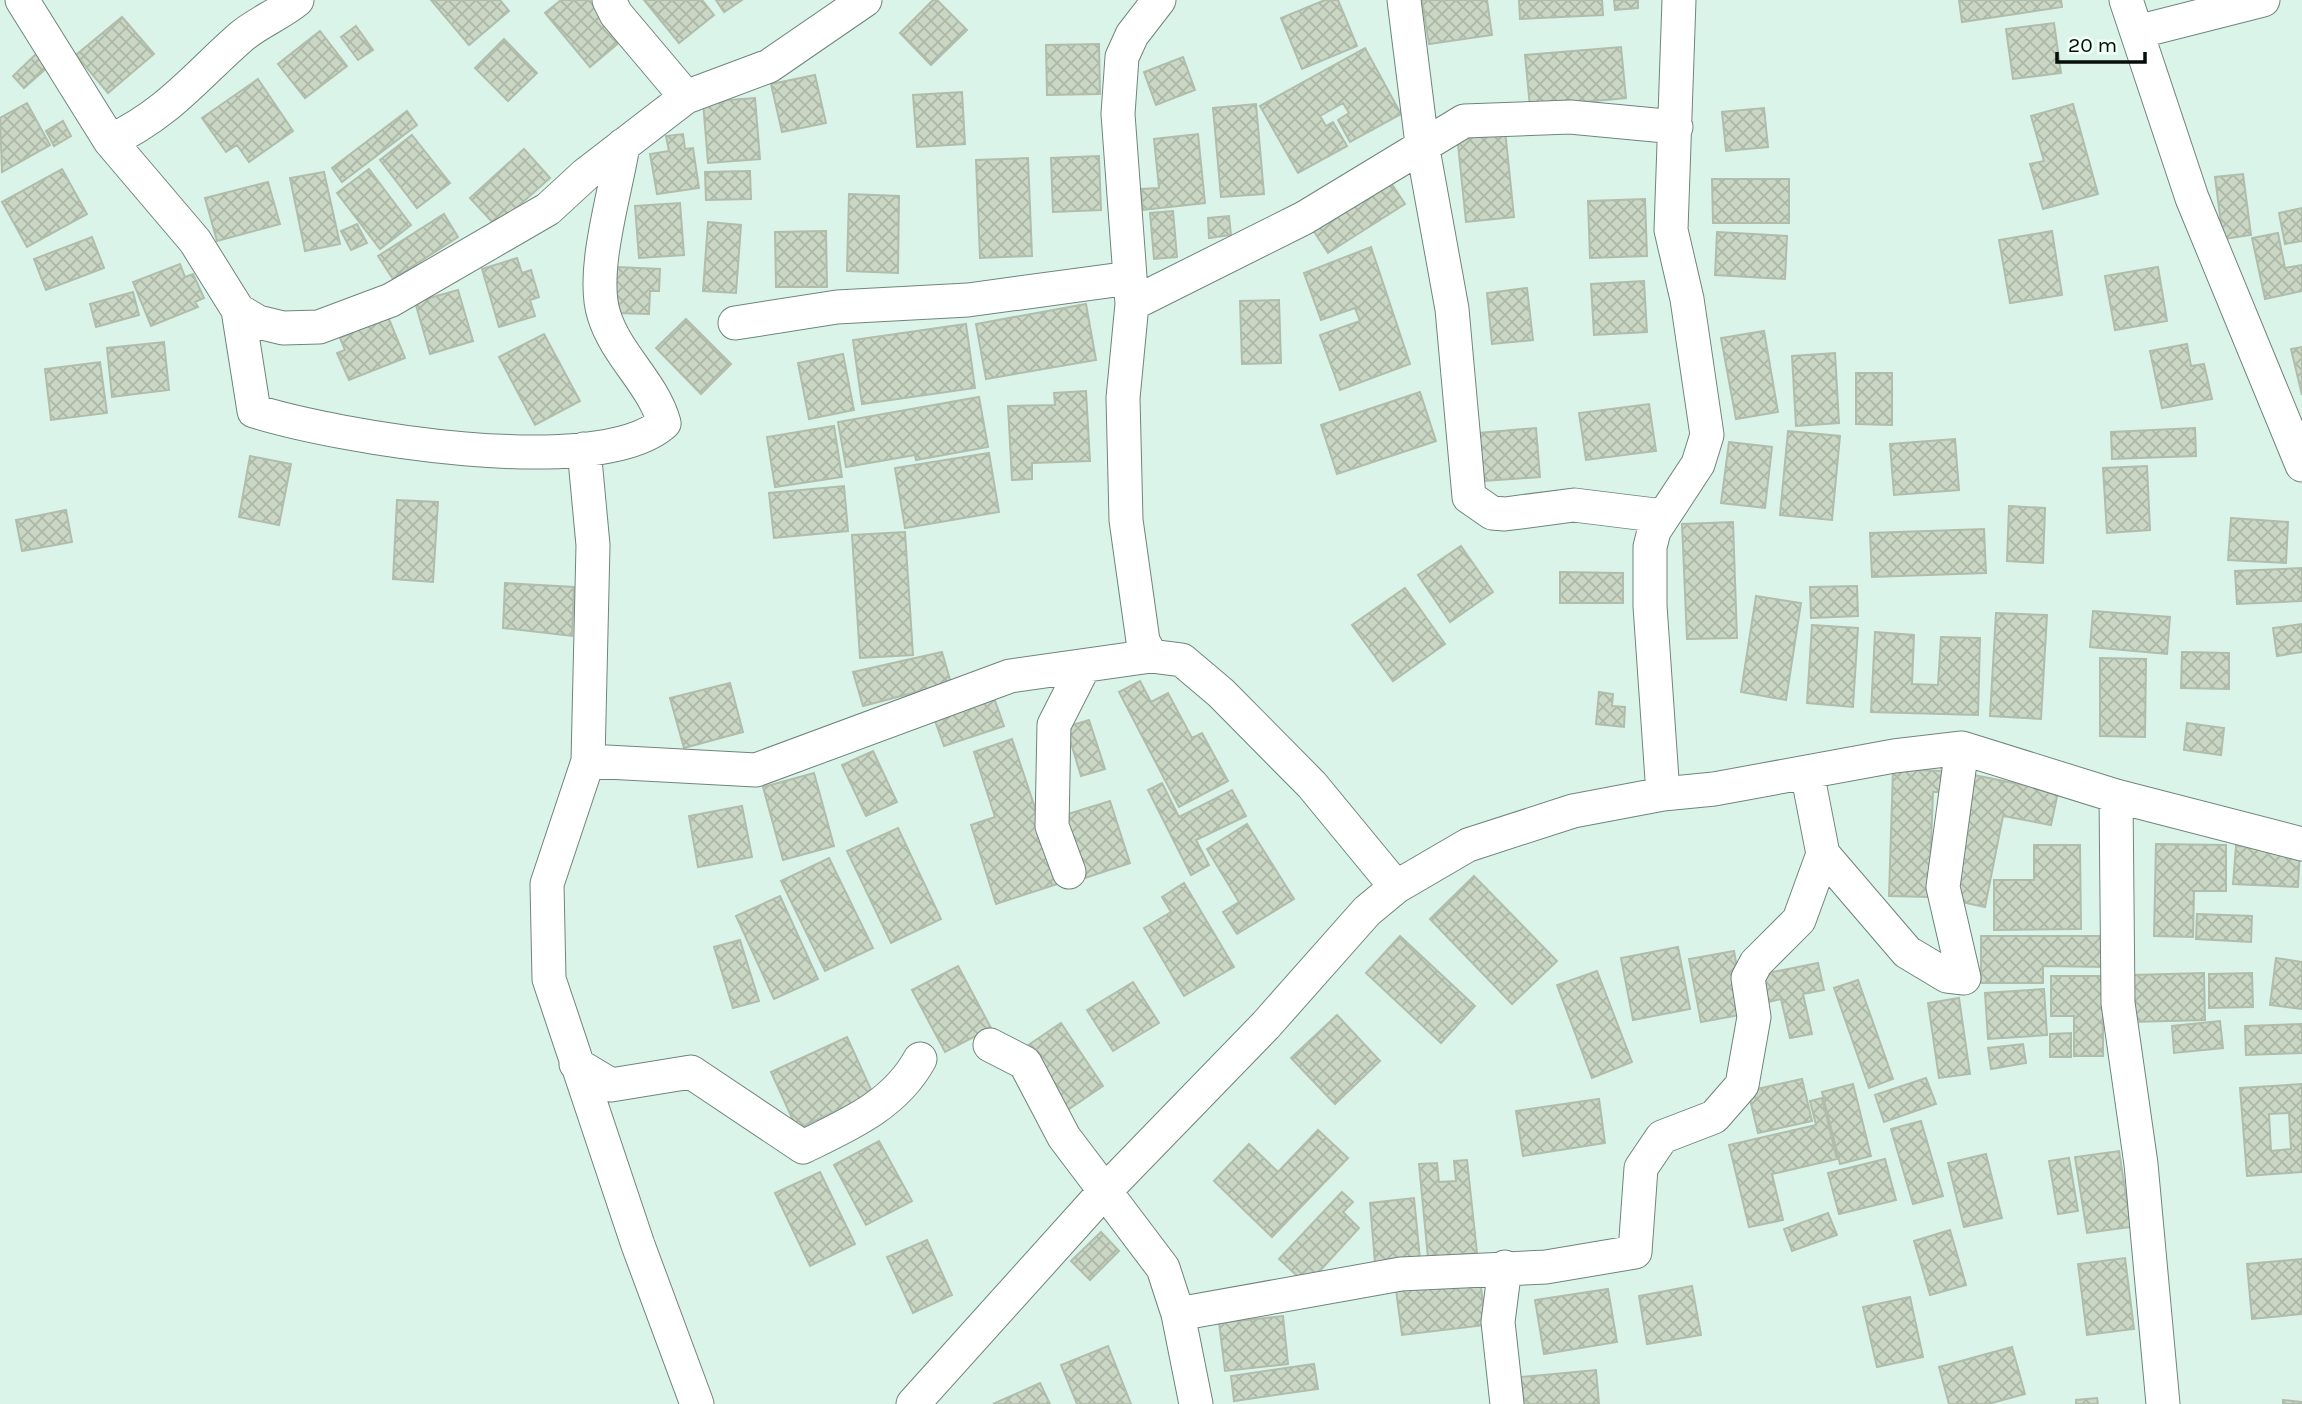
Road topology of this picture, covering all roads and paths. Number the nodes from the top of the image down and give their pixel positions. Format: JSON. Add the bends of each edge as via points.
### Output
{"nodes":[{"id":1,"x":22,"y":0,"type":"edge"},
{"id":2,"x":298,"y":0,"type":"edge"},
{"id":3,"x":608,"y":0,"type":"edge"},
{"id":4,"x":865,"y":0,"type":"edge"},
{"id":5,"x":1159,"y":0,"type":"edge"},
{"id":6,"x":1404,"y":0,"type":"edge"},
{"id":7,"x":1679,"y":0,"type":"edge"},
{"id":8,"x":2126,"y":0,"type":"edge"},
{"id":9,"x":2263,"y":0,"type":"edge"},
{"id":10,"x":2137,"y":32,"type":"junction"},
{"id":11,"x":686,"y":97,"type":"junction"},
{"id":12,"x":1676,"y":127,"type":"junction"},
{"id":13,"x":110,"y":141,"type":"junction"},
{"id":14,"x":1422,"y":144,"type":"junction"},
{"id":15,"x":623,"y":145,"type":"junction"},
{"id":16,"x":1131,"y":291,"type":"junction"},
{"id":17,"x":238,"y":310,"type":"junction"},
{"id":18,"x":735,"y":323,"type":"dead end"},
{"id":19,"x":584,"y":449,"type":"junction"},
{"id":20,"x":2302,"y":465,"type":"edge"},
{"id":21,"x":1663,"y":516,"type":"junction"},
{"id":22,"x":1150,"y":656,"type":"junction"},
{"id":23,"x":1084,"y":666,"type":"junction"},
{"id":24,"x":1962,"y":748,"type":"junction"},
{"id":25,"x":588,"y":761,"type":"junction"},
{"id":26,"x":1807,"y":772,"type":"junction"},
{"id":27,"x":1664,"y":794,"type":"junction"},
{"id":28,"x":2116,"y":796,"type":"junction"},
{"id":29,"x":2302,"y":844,"type":"edge"},
{"id":30,"x":1824,"y":854,"type":"junction"},
{"id":31,"x":1069,"y":872,"type":"dead end"},
{"id":32,"x":1396,"y":887,"type":"junction"},
{"id":33,"x":990,"y":1045,"type":"dead end"},
{"id":34,"x":919,"y":1059,"type":"dead end"},
{"id":35,"x":576,"y":1064,"type":"junction"},
{"id":36,"x":1103,"y":1193,"type":"junction"},
{"id":37,"x":1504,"y":1267,"type":"junction"},
{"id":38,"x":1178,"y":1314,"type":"junction"},
{"id":39,"x":697,"y":1404,"type":"edge"},
{"id":40,"x":912,"y":1404,"type":"edge"},
{"id":41,"x":1196,"y":1404,"type":"edge"},
{"id":42,"x":1507,"y":1404,"type":"edge"},
{"id":43,"x":2162,"y":1404,"type":"edge"}],
"edges":[{"from":1,"to":13,"type":"street"},
{"from":2,"to":13,"type":"street","via":[[244,34],[173,104]]},
{"from":3,"to":11,"type":"street"},
{"from":4,"to":11,"type":"street","via":[[769,66]]},
{"from":5,"to":16,"type":"street","via":[[1132,35],[1122,57],[1118,114]]},
{"from":6,"to":14,"type":"street"},
{"from":7,"to":12,"type":"street"},
{"from":8,"to":10,"type":"street"},
{"from":9,"to":10,"type":"street"},
{"from":10,"to":20,"type":"street","via":[[2192,198]]},
{"from":11,"to":15,"type":"street"},
{"from":12,"to":14,"type":"street","via":[[1570,117],[1464,121]]},
{"from":12,"to":21,"type":"street","via":[[1671,230],[1707,435],[1698,464]]},
{"from":13,"to":17,"type":"street","via":[[195,241]]},
{"from":14,"to":16,"type":"street","via":[[1304,218]]},
{"from":14,"to":21,"type":"street","via":[[1452,309],[1469,497],[1492,513],[1574,505]]},
{"from":15,"to":17,"type":"street","via":[[548,209],[391,300],[319,327],[283,328],[258,322]]},
{"from":15,"to":19,"type":"street","via":[[600,262],[603,315],[658,402],[664,422],[649,435],[606,448]]},
{"from":16,"to":18,"type":"street","via":[[837,307]]},
{"from":16,"to":22,"type":"street","via":[[1123,398],[1126,520],[1143,641]]},
{"from":17,"to":19,"type":"street","via":[[254,411],[367,437],[471,449]]},
{"from":19,"to":25,"type":"street","via":[[593,545]]},
{"from":21,"to":27,"type":"street","via":[[1650,547],[1650,606]]},
{"from":22,"to":23,"type":"street"},
{"from":22,"to":32,"type":"street","via":[[1182,660],[1221,693],[1312,785]]},
{"from":23,"to":25,"type":"street","via":[[1010,676],[756,770]]},
{"from":23,"to":31,"type":"street","via":[[1054,725],[1052,826]]},
{"from":24,"to":26,"type":"street"},
{"from":24,"to":28,"type":"street"},
{"from":24,"to":30,"type":"street","via":[[1943,887],[1964,978],[1947,976],[1908,952]]},
{"from":25,"to":35,"type":"street","via":[[547,884],[549,979]]},
{"from":26,"to":27,"type":"street"},
{"from":26,"to":30,"type":"street"},
{"from":27,"to":32,"type":"street","via":[[1573,811],[1468,845]]},
{"from":28,"to":29,"type":"street"},
{"from":28,"to":43,"type":"street","via":[[2118,1003],[2141,1164]]},
{"from":30,"to":37,"type":"street","via":[[1800,920],[1756,963],[1748,978],[1754,1017],[1742,1085],[1714,1117],[1662,1137],[1641,1168],[1635,1252],[1546,1267]]},
{"from":32,"to":36,"type":"street","via":[[1367,911],[1266,1025]]},
{"from":33,"to":36,"type":"street","via":[[1024,1063],[1063,1137]]},
{"from":34,"to":35,"type":"street","via":[[911,1075],[870,1114],[803,1147],[691,1072],[611,1085]]},
{"from":35,"to":39,"type":"street"},
{"from":36,"to":38,"type":"street","via":[[1163,1268]]},
{"from":36,"to":40,"type":"street"},
{"from":37,"to":38,"type":"street","via":[[1401,1273]]},
{"from":37,"to":42,"type":"street","via":[[1498,1322]]},
{"from":38,"to":41,"type":"street"}]}
